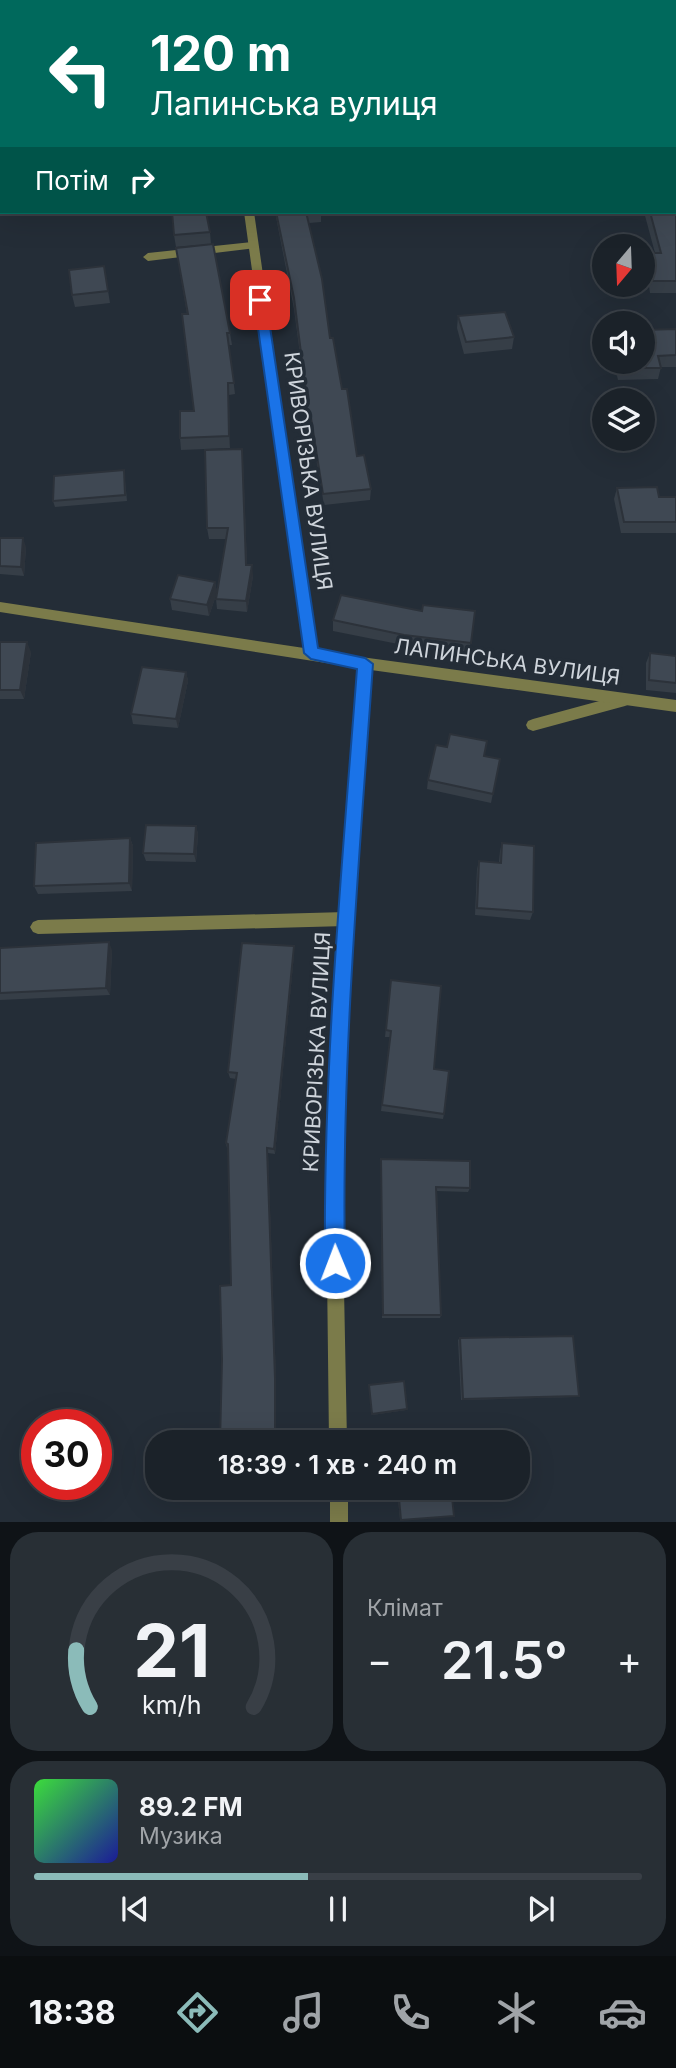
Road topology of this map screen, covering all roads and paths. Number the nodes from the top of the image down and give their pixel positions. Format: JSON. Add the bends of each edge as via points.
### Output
{"nodes":[{"id":1,"x":249,"y":214,"type":"edge"},
{"id":2,"x":252,"y":246,"type":"junction"},
{"id":3,"x":148,"y":257,"type":"dead end"},
{"id":4,"x":0,"y":607,"type":"edge"},
{"id":5,"x":311,"y":653,"type":"junction"},
{"id":6,"x":365,"y":664,"type":"junction"},
{"id":7,"x":625,"y":700,"type":"junction"},
{"id":8,"x":676,"y":706,"type":"edge"},
{"id":9,"x":533,"y":725,"type":"dead end"},
{"id":10,"x":346,"y":919,"type":"junction"},
{"id":11,"x":38,"y":927,"type":"dead end"},
{"id":12,"x":338,"y":1430,"type":"edge"},
{"id":13,"x":339,"y":1500,"type":"edge"},
{"id":14,"x":339,"y":1522,"type":"edge"}],
"edges":[{"from":1,"to":2,"type":"street","name":"КРИВОРІЗЬКА ВУЛИЦЯ"},
{"from":2,"to":3,"type":"street"},
{"from":2,"to":5,"type":"street","name":"КРИВОРІЗЬКА ВУЛИЦЯ"},
{"from":4,"to":5,"type":"street","name":"ЛАПИНСЬКА ВУЛИЦЯ"},
{"from":5,"to":6,"type":"street","name":"ЛАПИНСЬКА ВУЛИЦЯ"},
{"from":6,"to":7,"type":"street","name":"ЛАПИНСЬКА ВУЛИЦЯ"},
{"from":6,"to":10,"type":"street","name":"КРИВОРІЗЬКА ВУЛИЦЯ"},
{"from":7,"to":8,"type":"street","name":"ЛАПИНСЬКА ВУЛИЦЯ"},
{"from":7,"to":9,"type":"street"},
{"from":10,"to":11,"type":"street"},
{"from":10,"to":12,"type":"street","name":"КРИВОРІЗЬКА ВУЛИЦЯ","via":[[334,1186]]},
{"from":13,"to":14,"type":"street"}]}
